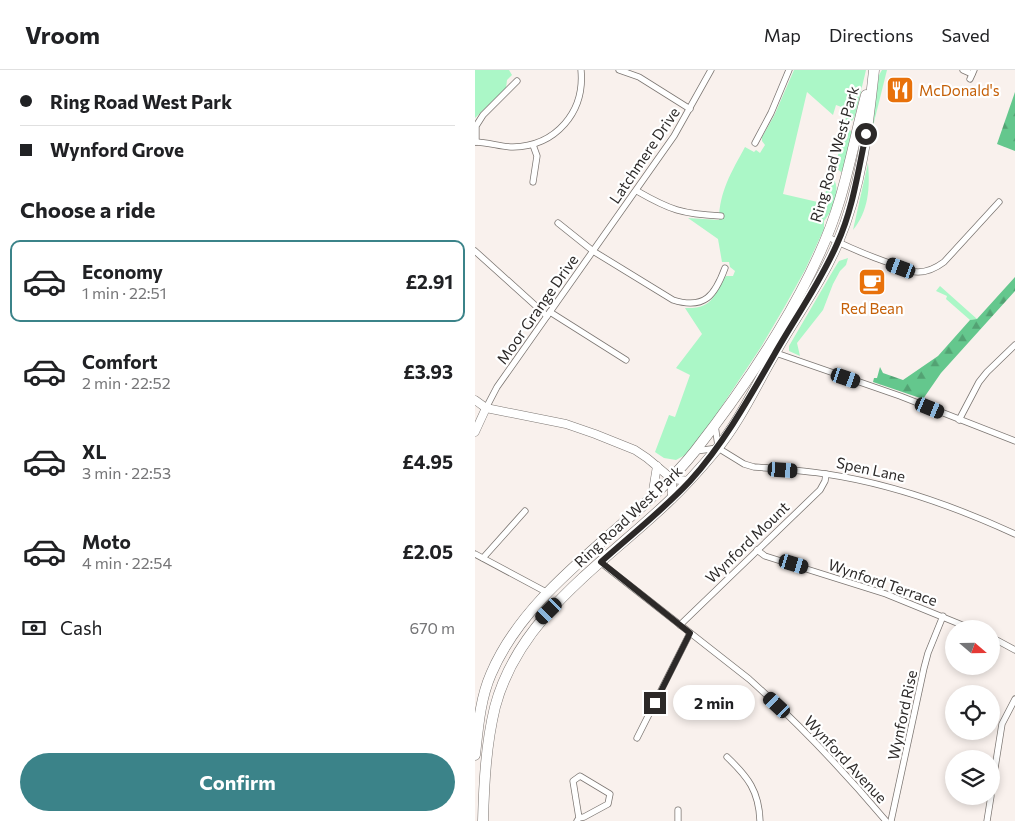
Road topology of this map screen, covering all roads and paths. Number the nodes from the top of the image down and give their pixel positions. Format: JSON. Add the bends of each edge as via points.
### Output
{"nodes":[{"id":1,"x":581,"y":70,"type":"edge"},
{"id":2,"x":619,"y":70,"type":"edge"},
{"id":3,"x":711,"y":70,"type":"edge"},
{"id":4,"x":789,"y":70,"type":"edge"},
{"id":5,"x":873,"y":70,"type":"edge"},
{"id":6,"x":963,"y":70,"type":"edge"},
{"id":7,"x":630,"y":71,"type":"edge"},
{"id":8,"x":972,"y":74,"type":"edge"},
{"id":9,"x":517,"y":81,"type":"dead end"},
{"id":10,"x":690,"y":108,"type":"junction"},
{"id":11,"x":475,"y":142,"type":"edge"},
{"id":12,"x":755,"y":143,"type":"dead end"},
{"id":13,"x":533,"y":144,"type":"junction"},
{"id":14,"x":533,"y":182,"type":"dead end"},
{"id":15,"x":637,"y":191,"type":"junction"},
{"id":16,"x":999,"y":202,"type":"dead end"},
{"id":17,"x":721,"y":216,"type":"dead end"},
{"id":18,"x":558,"y":223,"type":"dead end"},
{"id":19,"x":826,"y":236,"type":"junction"},
{"id":20,"x":838,"y":242,"type":"junction"},
{"id":21,"x":475,"y":251,"type":"edge"},
{"id":22,"x":593,"y":251,"type":"junction"},
{"id":23,"x":725,"y":268,"type":"dead end"},
{"id":24,"x":549,"y":314,"type":"junction"},
{"id":25,"x":1014,"y":348,"type":"edge"},
{"id":26,"x":771,"y":351,"type":"junction"},
{"id":27,"x":626,"y":360,"type":"dead end"},
{"id":28,"x":475,"y":400,"type":"edge"},
{"id":29,"x":486,"y":408,"type":"junction"},
{"id":30,"x":959,"y":420,"type":"junction"},
{"id":31,"x":715,"y":424,"type":"junction"},
{"id":32,"x":475,"y":432,"type":"edge"},
{"id":33,"x":1015,"y":441,"type":"edge"},
{"id":34,"x":718,"y":448,"type":"junction"},
{"id":35,"x":694,"y":452,"type":"junction"},
{"id":36,"x":657,"y":466,"type":"junction"},
{"id":37,"x":826,"y":474,"type":"junction"},
{"id":38,"x":672,"y":478,"type":"junction"},
{"id":39,"x":689,"y":481,"type":"junction"},
{"id":40,"x":652,"y":497,"type":"junction"},
{"id":41,"x":672,"y":499,"type":"junction"},
{"id":42,"x":525,"y":511,"type":"dead end"},
{"id":43,"x":1015,"y":534,"type":"edge"},
{"id":44,"x":757,"y":550,"type":"junction"},
{"id":45,"x":475,"y":554,"type":"edge"},
{"id":46,"x":483,"y":558,"type":"junction"},
{"id":47,"x":601,"y":562,"type":"junction"},
{"id":48,"x":548,"y":593,"type":"junction"},
{"id":49,"x":943,"y":616,"type":"junction"},
{"id":50,"x":952,"y":620,"type":"edge"},
{"id":51,"x":680,"y":624,"type":"junction"},
{"id":52,"x":690,"y":633,"type":"junction"},
{"id":53,"x":1000,"y":642,"type":"edge"},
{"id":54,"x":1015,"y":650,"type":"edge"},
{"id":55,"x":1015,"y":699,"type":"edge"},
{"id":56,"x":637,"y":738,"type":"dead end"},
{"id":57,"x":998,"y":750,"type":"edge"},
{"id":58,"x":475,"y":755,"type":"edge"},
{"id":59,"x":727,"y":758,"type":"dead end"},
{"id":60,"x":989,"y":805,"type":"edge"},
{"id":61,"x":679,"y":810,"type":"dead end"},
{"id":62,"x":578,"y":819,"type":"edge"},
{"id":63,"x":483,"y":821,"type":"edge"},
{"id":64,"x":678,"y":821,"type":"edge"},
{"id":65,"x":760,"y":821,"type":"edge"},
{"id":66,"x":886,"y":821,"type":"edge"},
{"id":67,"x":891,"y":821,"type":"edge"},
{"id":68,"x":987,"y":821,"type":"edge"}],
"edges":[{"from":1,"to":13,"type":"street","via":[[581,94],[572,114],[556,131]]},
{"from":2,"to":7,"type":"street"},
{"from":3,"to":10,"type":"street","name":"Latchmere Drive"},
{"from":4,"to":12,"type":"street"},
{"from":5,"to":19,"type":"highway","name":"Ring Road West Park","via":[[840,199]]},
{"from":5,"to":20,"type":"highway","name":"Ring Road West Park","via":[[869,118],[853,201]]},
{"from":6,"to":8,"type":"street"},
{"from":7,"to":10,"type":"street"},
{"from":9,"to":11,"type":"street","via":[[483,115],[476,126]]},
{"from":10,"to":15,"type":"street","name":"Latchmere Drive"},
{"from":11,"to":13,"type":"street","via":[[511,147]]},
{"from":13,"to":14,"type":"street","via":[[537,156]]},
{"from":15,"to":17,"type":"street","via":[[676,210]]},
{"from":15,"to":22,"type":"street","name":"Latchmere Drive"},
{"from":16,"to":20,"type":"street","via":[[944,262],[931,270],[916,272],[901,268]]},
{"from":18,"to":22,"type":"street"},
{"from":19,"to":20,"type":"street"},
{"from":19,"to":26,"type":"highway","name":"Ring Road West Park"},
{"from":20,"to":26,"type":"highway","name":"Ring Road West Park","via":[[822,275]]},
{"from":21,"to":24,"type":"street"},
{"from":22,"to":23,"type":"street","via":[[673,300],[685,304],[705,299],[713,293]]},
{"from":22,"to":24,"type":"street","name":"Moor Grange Drive"},
{"from":24,"to":27,"type":"street"},
{"from":24,"to":29,"type":"street","name":"Moor Grange Drive","via":[[497,387]]},
{"from":25,"to":30,"type":"street","via":[[979,382]]},
{"from":26,"to":30,"type":"street"},
{"from":26,"to":31,"type":"highway","name":"Ring Road West Park"},
{"from":26,"to":34,"type":"highway","name":"Ring Road West Park","via":[[744,409]]},
{"from":28,"to":29,"type":"street"},
{"from":29,"to":32,"type":"street"},
{"from":29,"to":36,"type":"street","via":[[566,424],[635,450]]},
{"from":30,"to":33,"type":"street"},
{"from":31,"to":34,"type":"street"},
{"from":31,"to":35,"type":"highway","name":"Ring Road West Park"},
{"from":34,"to":35,"type":"street"},
{"from":34,"to":37,"type":"street","name":"Spen Lane","via":[[754,467]]},
{"from":34,"to":39,"type":"highway","name":"Ring Road West Park"},
{"from":35,"to":38,"type":"highway","name":"Ring Road West Park"},
{"from":36,"to":38,"type":"street"},
{"from":36,"to":40,"type":"street"},
{"from":37,"to":43,"type":"street","name":"Spen Lane","via":[[917,494]]},
{"from":37,"to":44,"type":"street","name":"Wynford Mount","via":[[820,490]]},
{"from":38,"to":39,"type":"street"},
{"from":38,"to":40,"type":"highway","name":"Ring Road West Park"},
{"from":38,"to":41,"type":"street"},
{"from":39,"to":41,"type":"highway","name":"Ring Road West Park"},
{"from":40,"to":48,"type":"highway","name":"Ring Road West Park"},
{"from":41,"to":47,"type":"highway","name":"Ring Road West Park"},
{"from":42,"to":46,"type":"street"},
{"from":44,"to":49,"type":"street","name":"Wynford Terrace","via":[[765,556],[886,594]]},
{"from":44,"to":51,"type":"street","name":"Wynford Mount"},
{"from":45,"to":46,"type":"street"},
{"from":46,"to":48,"type":"street"},
{"from":47,"to":51,"type":"street","name":"Wynford Avenue"},
{"from":47,"to":63,"type":"highway","name":"Ring Road West Park","via":[[542,618],[514,659],[490,732]]},
{"from":48,"to":58,"type":"highway","name":"Ring Road West Park","via":[[515,630],[491,675],[483,702]]},
{"from":49,"to":50,"type":"street","name":"Wynford Terrace"},
{"from":49,"to":67,"type":"street","name":"Wynford Rise","via":[[924,668]]},
{"from":51,"to":52,"type":"street","name":"Wynford Avenue"},
{"from":52,"to":56,"type":"street"},
{"from":52,"to":66,"type":"street","name":"Wynford Avenue","via":[[749,679],[801,727]]},
{"from":53,"to":54,"type":"street"},
{"from":55,"to":57,"type":"street","via":[[1002,724]]},
{"from":59,"to":65,"type":"street","via":[[751,784],[757,797]]},
{"from":60,"to":68,"type":"street"},
{"from":61,"to":64,"type":"street"},
{"from":62,"to":62,"type":"street","via":[[604,808],[609,804],[610,794],[580,776],[573,781]]}]}
